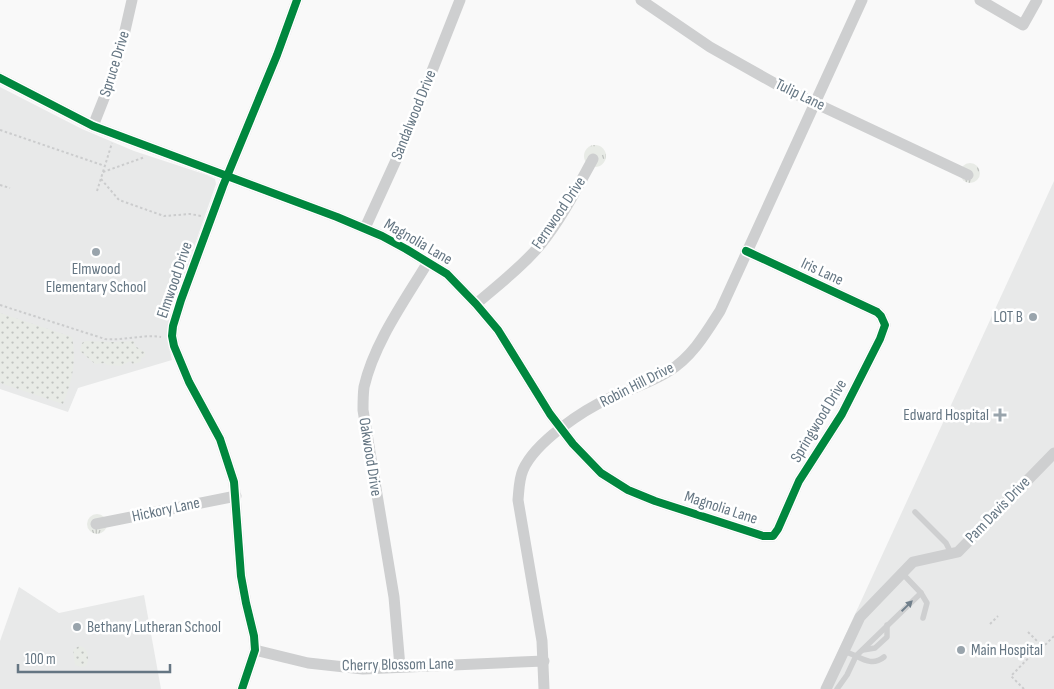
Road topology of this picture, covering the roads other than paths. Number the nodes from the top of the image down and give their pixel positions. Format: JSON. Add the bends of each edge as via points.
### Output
{"nodes":[{"id":1,"x":132,"y":0,"type":"edge"},
{"id":2,"x":297,"y":0,"type":"edge"},
{"id":3,"x":460,"y":0,"type":"edge"},
{"id":4,"x":641,"y":0,"type":"edge"},
{"id":5,"x":862,"y":0,"type":"edge"},
{"id":6,"x":980,"y":0,"type":"edge"},
{"id":7,"x":1037,"y":0,"type":"edge"},
{"id":8,"x":0,"y":78,"type":"edge"},
{"id":9,"x":816,"y":103,"type":"junction"},
{"id":10,"x":93,"y":126,"type":"junction"},
{"id":11,"x":593,"y":159,"type":"dead end"},
{"id":12,"x":227,"y":175,"type":"junction"},
{"id":13,"x":968,"y":175,"type":"dead end"},
{"id":14,"x":365,"y":228,"type":"junction"},
{"id":15,"x":746,"y":251,"type":"junction"},
{"id":16,"x":428,"y":262,"type":"junction"},
{"id":17,"x":476,"y":304,"type":"junction"},
{"id":18,"x":884,"y":320,"type":"joint"},
{"id":19,"x":561,"y":429,"type":"junction"},
{"id":20,"x":1054,"y":453,"type":"edge"},
{"id":21,"x":236,"y":496,"type":"junction"},
{"id":22,"x":915,"y":512,"type":"dead end"},
{"id":23,"x":96,"y":524,"type":"dead end"},
{"id":24,"x":773,"y":536,"type":"joint"},
{"id":25,"x":951,"y":553,"type":"junction"},
{"id":26,"x":902,"y":573,"type":"junction"},
{"id":27,"x":921,"y":593,"type":"junction"},
{"id":28,"x":923,"y":618,"type":"dead end"},
{"id":29,"x":255,"y":650,"type":"junction"},
{"id":30,"x":844,"y":651,"type":"junction"},
{"id":31,"x":856,"y":656,"type":"junction"},
{"id":32,"x":884,"y":657,"type":"dead end"},
{"id":33,"x":544,"y":661,"type":"junction"},
{"id":34,"x":400,"y":667,"type":"junction"},
{"id":35,"x":242,"y":689,"type":"edge"},
{"id":36,"x":544,"y":689,"type":"edge"},
{"id":37,"x":826,"y":689,"type":"edge"},
{"id":38,"x":837,"y":689,"type":"edge"}],
"edges":[{"from":1,"to":10,"type":"street","name":"Spruce Drive","via":[[115,71]]},
{"from":2,"to":12,"type":"street","name":"Elmwood Drive"},
{"from":3,"to":14,"type":"street","name":"Sandalwood Drive","via":[[402,146]]},
{"from":4,"to":9,"type":"street","name":"Tulip Lane","via":[[742,66]]},
{"from":5,"to":9,"type":"street","name":"Robin Hill Drive"},
{"from":6,"to":7,"type":"street","via":[[1023,25]]},
{"from":8,"to":10,"type":"street","name":"Magnolia Lane"},
{"from":9,"to":13,"type":"street","name":"Tulip Lane"},
{"from":9,"to":15,"type":"street","name":"Robin Hill Drive"},
{"from":10,"to":12,"type":"street","name":"Magnolia Lane"},
{"from":11,"to":17,"type":"street","name":"Fernwood Drive","via":[[571,200],[540,245]]},
{"from":12,"to":14,"type":"street","name":"Magnolia Lane"},
{"from":12,"to":21,"type":"street","name":"Elmwood Drive","via":[[176,313],[172,336],[179,361],[220,439]]},
{"from":14,"to":16,"type":"street","name":"Magnolia Lane"},
{"from":15,"to":18,"type":"street","name":"Iris Lane","via":[[877,312]]},
{"from":15,"to":19,"type":"street","name":"Robin Hill Drive","via":[[720,311],[697,346],[680,363],[659,377],[590,408]]},
{"from":16,"to":17,"type":"street","name":"Magnolia Lane","via":[[447,274]]},
{"from":16,"to":34,"type":"street","name":"Oakwood Drive","via":[[382,341],[364,389],[363,410],[394,597]]},
{"from":17,"to":19,"type":"street","name":"Magnolia Lane","via":[[498,330]]},
{"from":18,"to":24,"type":"street","name":"Springwood Drive","via":[[880,339],[842,414],[803,474]]},
{"from":19,"to":24,"type":"street","name":"Magnolia Lane","via":[[594,467],[628,490],[754,534]]},
{"from":19,"to":33,"type":"street","name":"Robin Hill Drive","via":[[533,454],[524,469],[519,489]]},
{"from":20,"to":25,"type":"street","name":"Pam Davis Drive","via":[[958,552]]},
{"from":21,"to":23,"type":"street","name":"Hickory Lane"},
{"from":21,"to":29,"type":"street","name":"Elmwood Drive","via":[[242,576]]},
{"from":22,"to":25,"type":"lane","via":[[946,542]]},
{"from":25,"to":26,"type":"street","name":"Pam Davis Drive","via":[[913,562]]},
{"from":26,"to":27,"type":"lane"},
{"from":26,"to":30,"type":"street","name":"Pam Davis Drive","via":[[860,616]]},
{"from":27,"to":28,"type":"lane","via":[[928,603]]},
{"from":31,"to":27,"type":"lane","one_way":true},
{"from":29,"to":34,"type":"street","name":"Cherry Blossom Lane","via":[[338,667]]},
{"from":29,"to":35,"type":"street","name":"Elmwood Drive"},
{"from":30,"to":31,"type":"lane"},
{"from":30,"to":37,"type":"street","name":"Pam Davis Drive"},
{"from":31,"to":32,"type":"lane","via":[[869,662]]},
{"from":31,"to":38,"type":"lane"},
{"from":33,"to":34,"type":"street","name":"Cherry Blossom Lane"},
{"from":33,"to":36,"type":"street","name":"Robin Hill Drive"}]}
